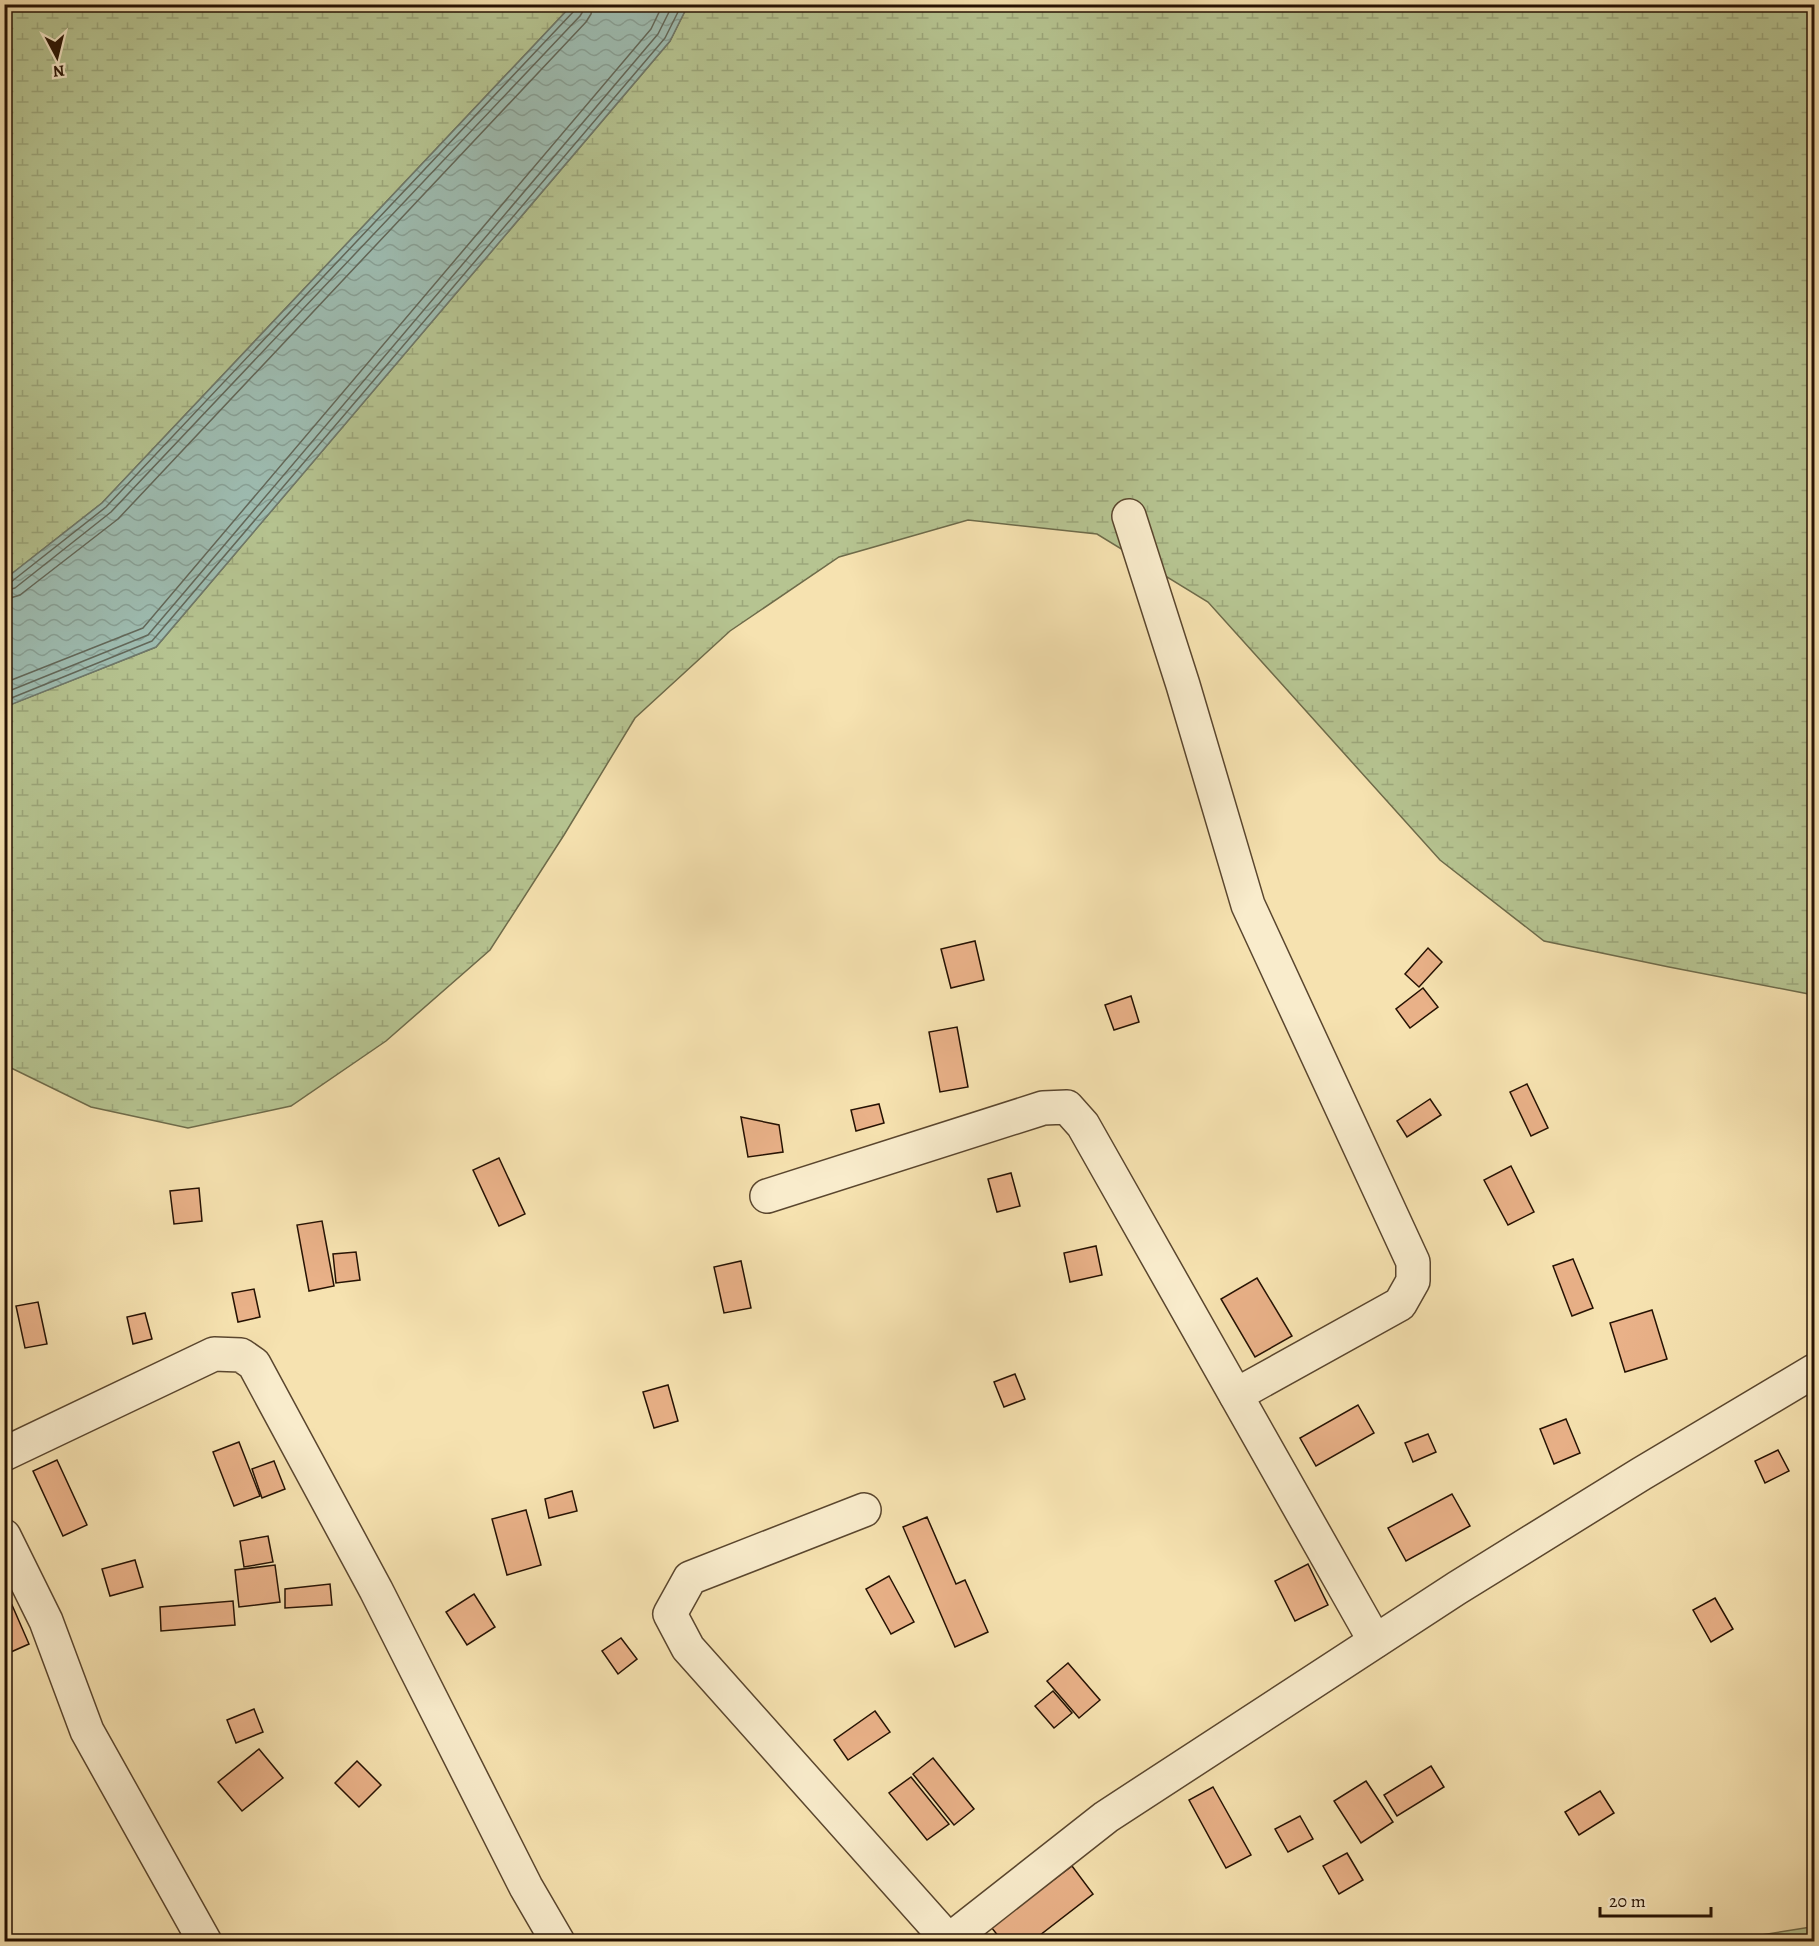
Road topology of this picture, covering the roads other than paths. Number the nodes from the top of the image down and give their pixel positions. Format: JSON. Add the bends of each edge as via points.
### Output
{"nodes":[{"id":1,"x":1129,"y":516,"type":"dead end"},
{"id":2,"x":767,"y":1196,"type":"dead end"},
{"id":3,"x":1815,"y":1371,"type":"edge"},
{"id":4,"x":1236,"y":1395,"type":"junction"},
{"id":5,"x":4,"y":1454,"type":"edge"},
{"id":6,"x":864,"y":1510,"type":"dead end"},
{"id":7,"x":4,"y":1536,"type":"edge"},
{"id":8,"x":1376,"y":1641,"type":"junction"},
{"id":9,"x":205,"y":1941,"type":"edge"},
{"id":10,"x":558,"y":1941,"type":"edge"},
{"id":11,"x":949,"y":1941,"type":"edge"}],
"edges":[{"from":1,"to":4,"type":"street","via":[[1184,685],[1248,905],[1413,1262],[1413,1281],[1400,1304]]},
{"from":2,"to":4,"type":"street","via":[[1043,1108],[1067,1107],[1083,1125]]},
{"from":3,"to":8,"type":"street"},
{"from":4,"to":8,"type":"street"},
{"from":5,"to":10,"type":"street","via":[[214,1354],[241,1355],[254,1364],[376,1590],[526,1887]]},
{"from":6,"to":11,"type":"street","via":[[690,1578],[670,1614],[688,1648]]},
{"from":7,"to":9,"type":"street","via":[[46,1621],[87,1731]]},
{"from":8,"to":11,"type":"street","via":[[1106,1817]]}]}
